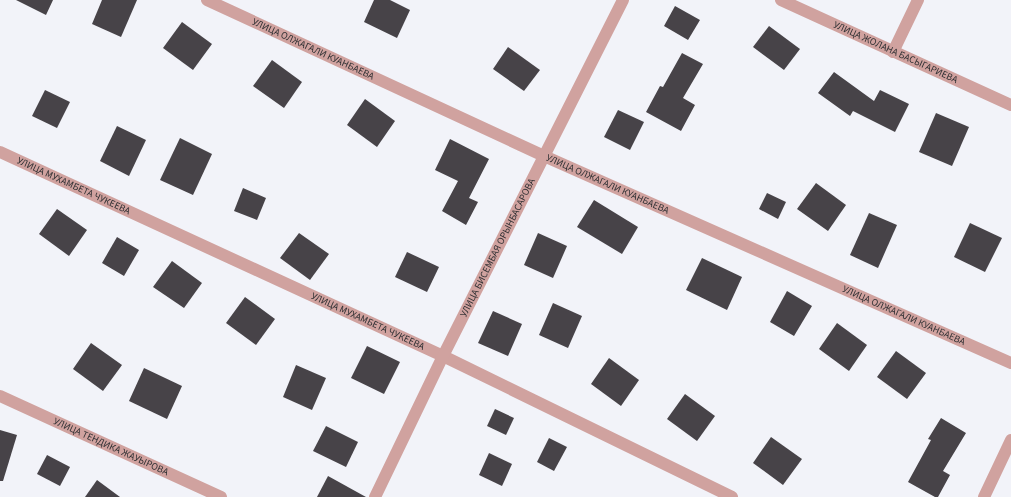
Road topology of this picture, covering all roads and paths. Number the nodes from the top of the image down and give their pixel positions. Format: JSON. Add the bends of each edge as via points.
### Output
{"nodes":[{"id":1,"x":207,"y":0,"type":"edge"},
{"id":2,"x":623,"y":0,"type":"edge"},
{"id":3,"x":781,"y":0,"type":"edge"},
{"id":4,"x":918,"y":0,"type":"edge"},
{"id":5,"x":893,"y":52,"type":"junction"},
{"id":6,"x":1011,"y":105,"type":"edge"},
{"id":7,"x":0,"y":152,"type":"edge"},
{"id":8,"x":544,"y":156,"type":"junction"},
{"id":9,"x":443,"y":356,"type":"junction"},
{"id":10,"x":1011,"y":363,"type":"edge"},
{"id":11,"x":0,"y":396,"type":"edge"},
{"id":12,"x":1011,"y":440,"type":"edge"},
{"id":13,"x":221,"y":497,"type":"edge"},
{"id":14,"x":375,"y":497,"type":"edge"},
{"id":15,"x":732,"y":497,"type":"edge"},
{"id":16,"x":984,"y":497,"type":"edge"}],
"edges":[{"from":1,"to":8,"type":"street","name":"УЛИЦА ОЛЖАГАЛИ КУАНБАЕВА"},
{"from":2,"to":8,"type":"street","name":"УЛИЦА БИСЕМБАЯ ОРЫНБАСАРОВА"},
{"from":3,"to":5,"type":"street","name":"УЛИЦА ЖОЛАНА БАСЫГАРИЕВА"},
{"from":4,"to":5,"type":"street"},
{"from":5,"to":6,"type":"street","name":"УЛИЦА ЖОЛАНА БАСЫГАРИЕВА"},
{"from":7,"to":9,"type":"street","name":"УЛИЦА МУХАМБЕТА ЧУКЕЕВА"},
{"from":8,"to":9,"type":"street","name":"УЛИЦА БИСЕМБАЯ ОРЫНБАСАРОВА"},
{"from":8,"to":10,"type":"street","name":"УЛИЦА ОЛЖАГАЛИ КУАНБАЕВА"},
{"from":9,"to":14,"type":"street","name":"УЛИЦА БИСЕМБАЯ ОРЫНБАСАРОВА"},
{"from":9,"to":15,"type":"street","name":"УЛИЦА МУХАМБЕТА ЧУКЕЕВА"},
{"from":11,"to":13,"type":"street","name":"УЛИЦА ТЕНДИКА ЖАУЫРОВА"},
{"from":12,"to":16,"type":"street"}]}
